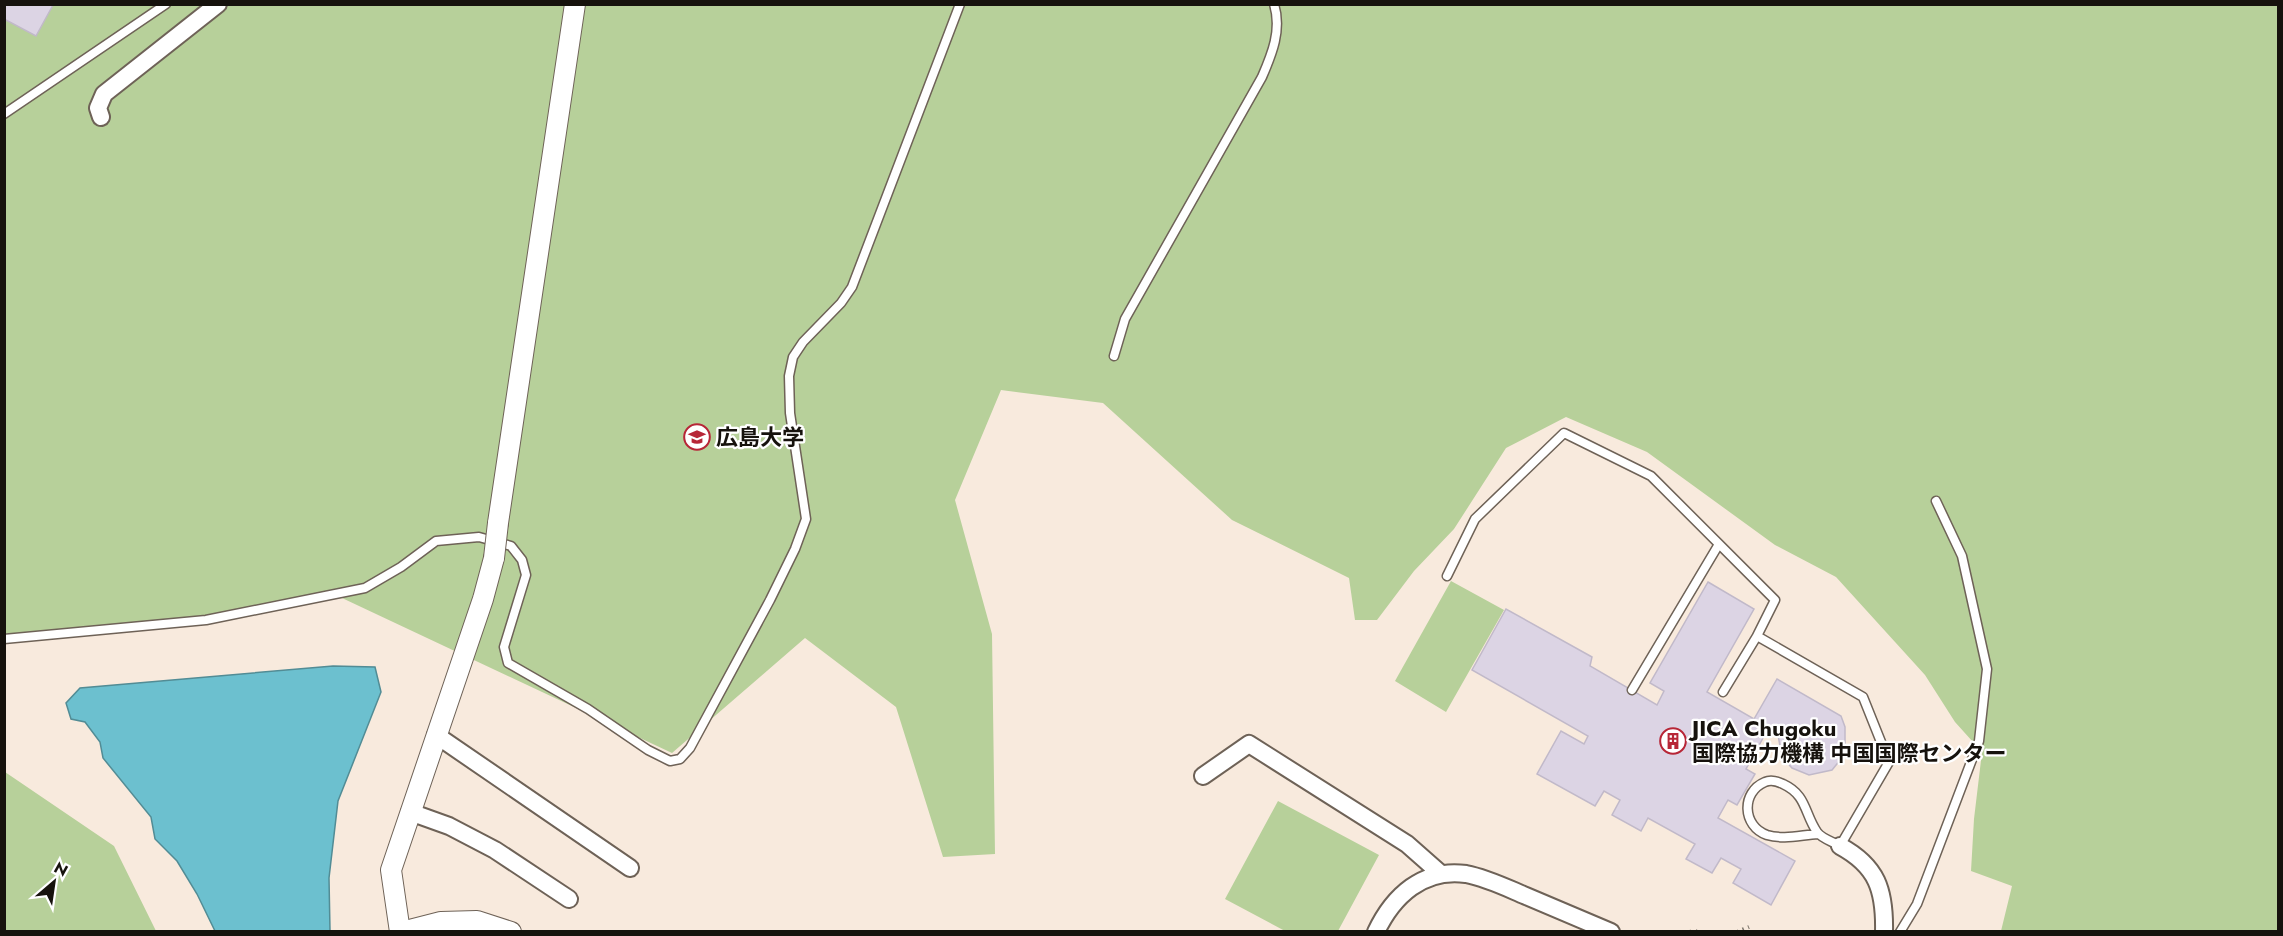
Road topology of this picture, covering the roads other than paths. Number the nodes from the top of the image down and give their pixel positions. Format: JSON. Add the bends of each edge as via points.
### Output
{"nodes":[{"id":1,"x":166,"y":4,"type":"edge"},
{"id":2,"x":218,"y":4,"type":"edge"},
{"id":3,"x":575,"y":4,"type":"edge"},
{"id":4,"x":960,"y":4,"type":"edge"},
{"id":5,"x":1274,"y":4,"type":"edge"},
{"id":6,"x":4,"y":114,"type":"edge"},
{"id":7,"x":101,"y":117,"type":"dead end"},
{"id":8,"x":1114,"y":356,"type":"dead end"},
{"id":9,"x":1936,"y":501,"type":"dead end"},
{"id":10,"x":1719,"y":544,"type":"junction"},
{"id":11,"x":1447,"y":576,"type":"dead end"},
{"id":12,"x":1757,"y":636,"type":"junction"},
{"id":13,"x":4,"y":639,"type":"edge"},
{"id":14,"x":1632,"y":690,"type":"dead end"},
{"id":15,"x":1723,"y":692,"type":"dead end"},
{"id":16,"x":436,"y":735,"type":"junction"},
{"id":17,"x":1203,"y":776,"type":"dead end"},
{"id":18,"x":410,"y":812,"type":"junction"},
{"id":19,"x":1818,"y":834,"type":"junction"},
{"id":20,"x":1840,"y":846,"type":"junction"},
{"id":21,"x":630,"y":868,"type":"dead end"},
{"id":22,"x":1441,"y":874,"type":"junction"},
{"id":23,"x":569,"y":899,"type":"dead end"},
{"id":24,"x":401,"y":932,"type":"edge"},
{"id":25,"x":511,"y":932,"type":"edge"},
{"id":26,"x":1376,"y":932,"type":"edge"},
{"id":27,"x":1611,"y":932,"type":"edge"},
{"id":28,"x":1884,"y":932,"type":"edge"},
{"id":29,"x":1900,"y":932,"type":"edge"}],
"edges":[{"from":1,"to":6,"type":"lane"},
{"from":2,"to":7,"type":"street","via":[[104,94],[98,108]]},
{"from":3,"to":16,"type":"street","bridge":true,"via":[[494,558]]},
{"from":4,"to":13,"type":"lane","via":[[852,287],[793,357],[790,413],[806,519],[795,549],[690,748],[680,759],[669,761],[648,750],[588,709],[508,663],[504,647],[526,575],[522,560],[511,546],[479,537],[436,541],[365,588],[206,620]]},
{"from":5,"to":8,"type":"lane","via":[[1277,28],[1262,77],[1125,319]]},
{"from":9,"to":29,"type":"lane","via":[[1962,556],[1987,669],[1979,741],[1917,904]]},
{"from":10,"to":11,"type":"lane","via":[[1651,476],[1564,433],[1475,519]]},
{"from":10,"to":12,"type":"lane","via":[[1775,600]]},
{"from":10,"to":14,"type":"lane"},
{"from":12,"to":15,"type":"lane"},
{"from":12,"to":20,"type":"lane","via":[[1863,698],[1889,762]]},
{"from":16,"to":18,"type":"street"},
{"from":16,"to":21,"type":"street"},
{"from":17,"to":22,"type":"street","via":[[1249,744],[1407,844]]},
{"from":18,"to":23,"type":"street","via":[[495,850]]},
{"from":18,"to":24,"type":"street","via":[[391,870]]},
{"from":19,"to":19,"type":"lane","via":[[1800,796],[1787,786],[1767,780],[1750,798],[1748,819],[1766,834]]},
{"from":19,"to":20,"type":"lane"},
{"from":20,"to":28,"type":"street","via":[[1871,868],[1880,885]]},
{"from":22,"to":26,"type":"street","via":[[1400,894]]},
{"from":22,"to":27,"type":"street","via":[[1465,874],[1490,881]]},
{"from":24,"to":25,"type":"street","via":[[441,922],[477,921]]}]}
